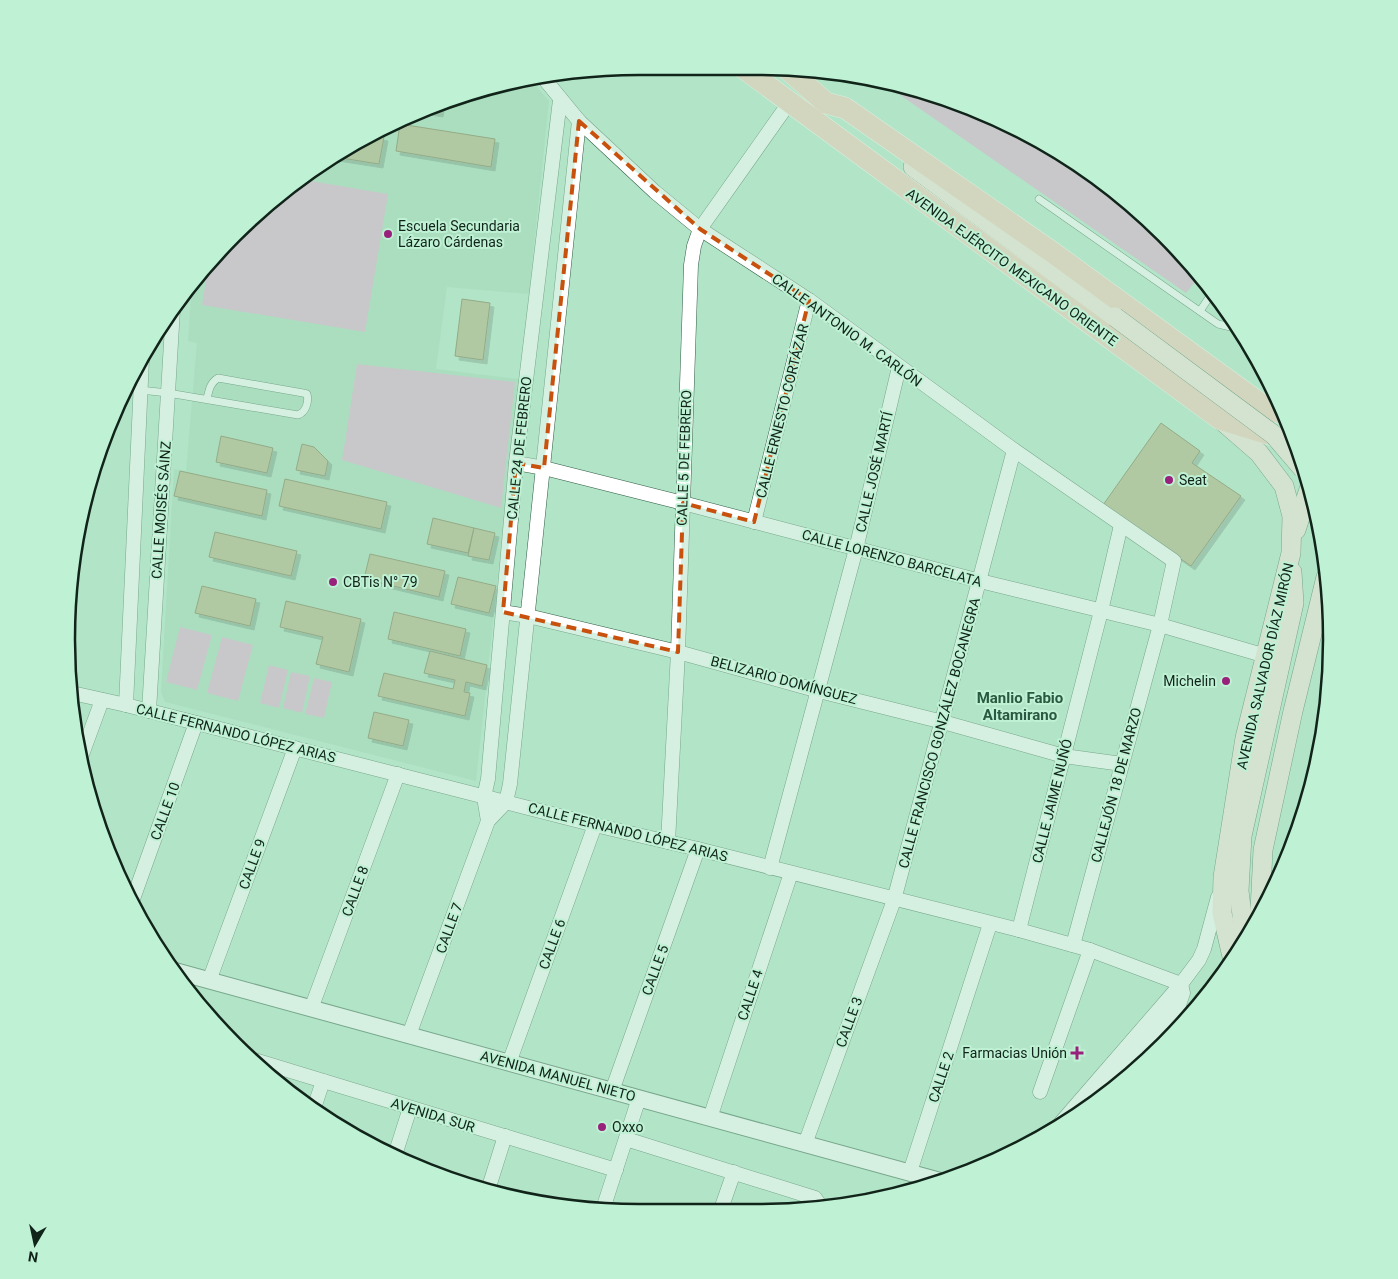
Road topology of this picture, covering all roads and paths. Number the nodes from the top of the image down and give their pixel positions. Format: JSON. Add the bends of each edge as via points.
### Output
{"nodes":[{"id":1,"x":753,"y":75,"type":"edge"},
{"id":2,"x":795,"y":76,"type":"edge"},
{"id":3,"x":547,"y":83,"type":"edge"},
{"id":4,"x":560,"y":100,"type":"junction"},
{"id":5,"x":789,"y":102,"type":"junction"},
{"id":6,"x":826,"y":103,"type":"junction"},
{"id":7,"x":579,"y":120,"type":"junction"},
{"id":8,"x":1039,"y":199,"type":"dead end"},
{"id":9,"x":700,"y":229,"type":"junction"},
{"id":10,"x":1208,"y":299,"type":"edge"},
{"id":11,"x":810,"y":300,"type":"junction"},
{"id":12,"x":1200,"y":311,"type":"junction"},
{"id":13,"x":171,"y":325,"type":"edge"},
{"id":14,"x":1228,"y":326,"type":"edge"},
{"id":15,"x":899,"y":367,"type":"junction"},
{"id":16,"x":141,"y":375,"type":"edge"},
{"id":17,"x":140,"y":390,"type":"junction"},
{"id":18,"x":168,"y":393,"type":"junction"},
{"id":19,"x":207,"y":399,"type":"junction"},
{"id":20,"x":1275,"y":411,"type":"edge"},
{"id":21,"x":1220,"y":419,"type":"junction"},
{"id":22,"x":1286,"y":439,"type":"edge"},
{"id":23,"x":1014,"y":450,"type":"junction"},
{"id":24,"x":1293,"y":458,"type":"edge"},
{"id":25,"x":516,"y":463,"type":"junction"},
{"id":26,"x":544,"y":468,"type":"junction"},
{"id":27,"x":1306,"y":500,"type":"edge"},
{"id":28,"x":683,"y":503,"type":"junction"},
{"id":29,"x":754,"y":522,"type":"junction"},
{"id":30,"x":1121,"y":525,"type":"junction"},
{"id":31,"x":856,"y":548,"type":"junction"},
{"id":32,"x":1291,"y":548,"type":"junction"},
{"id":33,"x":1174,"y":561,"type":"joint"},
{"id":34,"x":980,"y":581,"type":"junction"},
{"id":35,"x":1101,"y":611,"type":"junction"},
{"id":36,"x":503,"y":612,"type":"junction"},
{"id":37,"x":528,"y":616,"type":"junction"},
{"id":38,"x":1322,"y":621,"type":"edge"},
{"id":39,"x":1160,"y":625,"type":"junction"},
{"id":40,"x":678,"y":652,"type":"junction"},
{"id":41,"x":1266,"y":656,"type":"junction"},
{"id":42,"x":819,"y":690,"type":"junction"},
{"id":43,"x":78,"y":694,"type":"edge"},
{"id":44,"x":102,"y":700,"type":"junction"},
{"id":45,"x":126,"y":705,"type":"junction"},
{"id":46,"x":149,"y":711,"type":"junction"},
{"id":47,"x":943,"y":722,"type":"junction"},
{"id":48,"x":196,"y":723,"type":"junction"},
{"id":49,"x":85,"y":746,"type":"edge"},
{"id":50,"x":295,"y":748,"type":"junction"},
{"id":51,"x":1064,"y":756,"type":"junction"},
{"id":52,"x":1122,"y":764,"type":"junction"},
{"id":53,"x":398,"y":774,"type":"junction"},
{"id":54,"x":484,"y":797,"type":"junction"},
{"id":55,"x":506,"y":802,"type":"junction"},
{"id":56,"x":488,"y":821,"type":"junction"},
{"id":57,"x":595,"y":825,"type":"junction"},
{"id":58,"x":668,"y":842,"type":"junction"},
{"id":59,"x":698,"y":849,"type":"junction"},
{"id":60,"x":770,"y":868,"type":"junction"},
{"id":61,"x":791,"y":873,"type":"junction"},
{"id":62,"x":1223,"y":877,"type":"junction"},
{"id":63,"x":135,"y":893,"type":"edge"},
{"id":64,"x":1261,"y":897,"type":"edge"},
{"id":65,"x":894,"y":900,"type":"junction"},
{"id":66,"x":990,"y":924,"type":"junction"},
{"id":67,"x":1244,"y":928,"type":"edge"},
{"id":68,"x":1019,"y":930,"type":"junction"},
{"id":69,"x":1073,"y":946,"type":"junction"},
{"id":70,"x":1230,"y":949,"type":"edge"},
{"id":71,"x":1090,"y":950,"type":"junction"},
{"id":72,"x":186,"y":975,"type":"edge"},
{"id":73,"x":209,"y":981,"type":"junction"},
{"id":74,"x":1182,"y":984,"type":"junction"},
{"id":75,"x":311,"y":1009,"type":"junction"},
{"id":76,"x":409,"y":1035,"type":"junction"},
{"id":77,"x":509,"y":1063,"type":"junction"},
{"id":78,"x":267,"y":1064,"type":"edge"},
{"id":79,"x":1115,"y":1076,"type":"edge"},
{"id":80,"x":322,"y":1081,"type":"junction"},
{"id":81,"x":612,"y":1091,"type":"junction"},
{"id":82,"x":1040,"y":1092,"type":"dead end"},
{"id":83,"x":639,"y":1098,"type":"junction"},
{"id":84,"x":316,"y":1102,"type":"edge"},
{"id":85,"x":1074,"y":1107,"type":"edge"},
{"id":86,"x":410,"y":1108,"type":"junction"},
{"id":87,"x":710,"y":1118,"type":"junction"},
{"id":88,"x":504,"y":1136,"type":"junction"},
{"id":89,"x":626,"y":1138,"type":"junction"},
{"id":90,"x":805,"y":1144,"type":"junction"},
{"id":91,"x":397,"y":1149,"type":"edge"},
{"id":92,"x":616,"y":1170,"type":"junction"},
{"id":93,"x":734,"y":1172,"type":"junction"},
{"id":94,"x":910,"y":1172,"type":"junction"},
{"id":95,"x":930,"y":1177,"type":"edge"},
{"id":96,"x":490,"y":1184,"type":"edge"},
{"id":97,"x":816,"y":1201,"type":"edge"},
{"id":98,"x":605,"y":1203,"type":"edge"},
{"id":99,"x":723,"y":1204,"type":"edge"}],
"edges":[{"from":1,"to":5,"type":"main road","name":"AVENIDA EJÉRCITO MEXICANO ORIENTE"},
{"from":2,"to":6,"type":"main road","name":"AVENIDA EJÉRCITO MEXICANO ORIENTE"},
{"from":3,"to":4,"type":"street","name":"CALLE ANTONIO M. CARLÓN"},
{"from":4,"to":7,"type":"street","name":"CALLE ANTONIO M. CARLÓN"},
{"from":4,"to":25,"type":"street","name":"CALLE 24 DE FEBRERO"},
{"from":5,"to":9,"type":"street","name":"CALLE 5 DE FEBRERO"},
{"from":5,"to":21,"type":"main road","name":"AVENIDA EJÉRCITO MEXICANO ORIENTE"},
{"from":6,"to":20,"type":"main road","name":"AVENIDA EJÉRCITO MEXICANO ORIENTE","via":[[845,108]]},
{"from":6,"to":24,"type":"main road","name":"AVENIDA EJÉRCITO MEXICANO ORIENTE","bridge":true,"via":[[1274,435]]},
{"from":7,"to":9,"type":"street","name":"CALLE ANTONIO M. CARLÓN","via":[[655,192]]},
{"from":7,"to":26,"type":"street","name":"CALLE 24 DE FEBRERO"},
{"from":8,"to":12,"type":"lane"},
{"from":9,"to":11,"type":"street","name":"CALLE ANTONIO M. CARLÓN"},
{"from":9,"to":28,"type":"street","name":"CALLE 5 DE FEBRERO","via":[[691,265]]},
{"from":10,"to":12,"type":"lane"},
{"from":11,"to":15,"type":"street","name":"CALLE ANTONIO M. CARLÓN"},
{"from":11,"to":29,"type":"street","name":"CALLE ERNESTO CORTÁZAR"},
{"from":12,"to":14,"type":"lane","via":[[1218,324]]},
{"from":13,"to":18,"type":"street","name":"CALLE MOISÉS SÁINZ"},
{"from":15,"to":23,"type":"street","name":"CALLE ANTONIO M. CARLÓN"},
{"from":15,"to":31,"type":"street","name":"CALLE JOSÉ MARTÍ"},
{"from":16,"to":17,"type":"street","name":"CALLE MOISÉS SÁINZ"},
{"from":17,"to":18,"type":"lane"},
{"from":17,"to":45,"type":"street","name":"CALLE MOISÉS SÁINZ"},
{"from":18,"to":19,"type":"lane"},
{"from":18,"to":46,"type":"street","name":"CALLE MOISÉS SÁINZ"},
{"from":19,"to":19,"type":"lane","via":[[298,415],[306,410],[308,397],[303,393],[218,378],[210,385]]},
{"from":21,"to":22,"type":"main road","name":"AVENIDA EJÉRCITO MEXICANO ORIENTE"},
{"from":21,"to":32,"type":"main road","name":"AVENIDA SALVADOR DÍAZ MIRÓN","via":[[1259,454],[1284,486],[1292,516]]},
{"from":23,"to":30,"type":"street","name":"CALLE ANTONIO M. CARLÓN"},
{"from":23,"to":34,"type":"street","name":"CALLE FRANCISCO GONZÁLEZ BOCANEGRA"},
{"from":25,"to":26,"type":"street","name":"CALLE LORENZO BARCELATA"},
{"from":25,"to":36,"type":"street","name":"CALLE 24 DE FEBRERO"},
{"from":26,"to":28,"type":"street","name":"CALLE LORENZO BARCELATA"},
{"from":26,"to":37,"type":"street","name":"CALLE 24 DE FEBRERO"},
{"from":27,"to":32,"type":"main road","name":"AVENIDA SALVADOR DÍAZ MIRÓN"},
{"from":28,"to":29,"type":"street","name":"CALLE LORENZO BARCELATA"},
{"from":28,"to":40,"type":"street","name":"CALLE 5 DE FEBRERO"},
{"from":29,"to":31,"type":"street","name":"CALLE LORENZO BARCELATA"},
{"from":30,"to":33,"type":"street","name":"CALLE ANTONIO M. CARLÓN"},
{"from":30,"to":35,"type":"street","name":"CALLE JAIME NUÑÓ"},
{"from":31,"to":34,"type":"street","name":"CALLE LORENZO BARCELATA"},
{"from":31,"to":42,"type":"street","name":"CALLE JOSÉ MARTÍ"},
{"from":32,"to":41,"type":"main road","name":"AVENIDA SALVADOR DÍAZ MIRÓN"},
{"from":32,"to":67,"type":"main road","name":"AVENIDA SALVADOR DÍAZ MIRÓN","via":[[1294,603],[1242,836],[1239,891]]},
{"from":33,"to":39,"type":"street","name":"CALLEJÓN 18 DE MARZO"},
{"from":34,"to":35,"type":"street","name":"CALLE LORENZO BARCELATA"},
{"from":34,"to":47,"type":"street","name":"CALLE FRANCISCO GONZÁLEZ BOCANEGRA"},
{"from":35,"to":39,"type":"street","name":"CALLE LORENZO BARCELATA"},
{"from":35,"to":51,"type":"street","name":"CALLE JAIME NUÑÓ"},
{"from":36,"to":37,"type":"street","name":"BELIZARIO DOMÍNGUEZ"},
{"from":36,"to":54,"type":"street","name":"CALLE 24 DE FEBRERO"},
{"from":37,"to":40,"type":"street","name":"BELIZARIO DOMÍNGUEZ"},
{"from":37,"to":55,"type":"street","name":"CALLE 24 DE FEBRERO"},
{"from":38,"to":64,"type":"main road","via":[[1292,711],[1263,850]]},
{"from":39,"to":41,"type":"street","name":"CALLE LORENZO BARCELATA"},
{"from":39,"to":52,"type":"street","name":"CALLEJÓN 18 DE MARZO"},
{"from":40,"to":42,"type":"street","name":"BELIZARIO DOMÍNGUEZ"},
{"from":40,"to":58,"type":"street","name":"CALLE 5 DE FEBRERO"},
{"from":41,"to":62,"type":"main road","name":"AVENIDA SALVADOR DÍAZ MIRÓN","via":[[1245,738]]},
{"from":42,"to":47,"type":"street","name":"BELIZARIO DOMÍNGUEZ"},
{"from":42,"to":60,"type":"street","name":"CALLE JOSÉ MARTÍ"},
{"from":43,"to":44,"type":"street","name":"CALLE FERNANDO LÓPEZ ARIAS"},
{"from":44,"to":45,"type":"street","name":"CALLE FERNANDO LÓPEZ ARIAS"},
{"from":44,"to":49,"type":"street"},
{"from":45,"to":46,"type":"street","name":"CALLE FERNANDO LÓPEZ ARIAS"},
{"from":46,"to":48,"type":"street","name":"CALLE FERNANDO LÓPEZ ARIAS"},
{"from":47,"to":51,"type":"street","name":"BELIZARIO DOMÍNGUEZ"},
{"from":47,"to":65,"type":"street","name":"CALLE FRANCISCO GONZÁLEZ BOCANEGRA"},
{"from":48,"to":50,"type":"street","name":"CALLE FERNANDO LÓPEZ ARIAS"},
{"from":48,"to":63,"type":"street","name":"CALLE 10"},
{"from":50,"to":53,"type":"street","name":"CALLE FERNANDO LÓPEZ ARIAS"},
{"from":50,"to":73,"type":"street","name":"CALLE 9"},
{"from":51,"to":52,"type":"street","name":"BELIZARIO DOMÍNGUEZ"},
{"from":51,"to":68,"type":"street","name":"CALLE JAIME NUÑÓ"},
{"from":52,"to":69,"type":"street","name":"CALLEJÓN 18 DE MARZO"},
{"from":53,"to":54,"type":"street","name":"CALLE FERNANDO LÓPEZ ARIAS"},
{"from":53,"to":75,"type":"street","name":"CALLE 8"},
{"from":54,"to":55,"type":"street","name":"CALLE FERNANDO LÓPEZ ARIAS"},
{"from":54,"to":56,"type":"street","name":"CALLE 7"},
{"from":55,"to":56,"type":"street","name":"CALLE 7"},
{"from":55,"to":57,"type":"street","name":"CALLE FERNANDO LÓPEZ ARIAS"},
{"from":56,"to":76,"type":"street","name":"CALLE 7"},
{"from":57,"to":58,"type":"street","name":"CALLE FERNANDO LÓPEZ ARIAS"},
{"from":57,"to":77,"type":"street","name":"CALLE 6"},
{"from":58,"to":59,"type":"street","name":"CALLE FERNANDO LÓPEZ ARIAS"},
{"from":59,"to":60,"type":"street","name":"CALLE FERNANDO LÓPEZ ARIAS"},
{"from":59,"to":81,"type":"street","name":"CALLE 5"},
{"from":60,"to":61,"type":"street","name":"CALLE FERNANDO LÓPEZ ARIAS"},
{"from":61,"to":65,"type":"street","name":"CALLE FERNANDO LÓPEZ ARIAS"},
{"from":61,"to":87,"type":"street","name":"CALLE 4"},
{"from":62,"to":70,"type":"main road","name":"AVENIDA SALVADOR DÍAZ MIRÓN","via":[[1222,914]]},
{"from":62,"to":74,"type":"street","via":[[1204,949]]},
{"from":65,"to":66,"type":"street","name":"CALLE FERNANDO LÓPEZ ARIAS"},
{"from":65,"to":90,"type":"street","name":"CALLE 3"},
{"from":66,"to":68,"type":"street","name":"CALLE FERNANDO LÓPEZ ARIAS"},
{"from":66,"to":94,"type":"street","name":"CALLE 2"},
{"from":68,"to":69,"type":"street","name":"CALLE FERNANDO LÓPEZ ARIAS"},
{"from":69,"to":71,"type":"street","name":"CALLE FERNANDO LÓPEZ ARIAS"},
{"from":71,"to":74,"type":"street","name":"CALLE FERNANDO LÓPEZ ARIAS"},
{"from":71,"to":82,"type":"street"},
{"from":72,"to":73,"type":"street","name":"AVENIDA MANUEL NIETO"},
{"from":73,"to":75,"type":"street","name":"AVENIDA MANUEL NIETO"},
{"from":74,"to":79,"type":"street","via":[[1179,1005]]},
{"from":74,"to":85,"type":"street"},
{"from":75,"to":76,"type":"street","name":"AVENIDA MANUEL NIETO"},
{"from":76,"to":77,"type":"street","name":"AVENIDA MANUEL NIETO"},
{"from":77,"to":81,"type":"street","name":"AVENIDA MANUEL NIETO"},
{"from":78,"to":80,"type":"street","name":"AVENIDA SUR"},
{"from":80,"to":84,"type":"street"},
{"from":80,"to":86,"type":"street","name":"AVENIDA SUR"},
{"from":81,"to":83,"type":"street","name":"AVENIDA MANUEL NIETO"},
{"from":83,"to":87,"type":"street","name":"AVENIDA MANUEL NIETO"},
{"from":83,"to":89,"type":"street"},
{"from":86,"to":88,"type":"street","name":"AVENIDA SUR"},
{"from":86,"to":91,"type":"street"},
{"from":87,"to":90,"type":"street","name":"AVENIDA MANUEL NIETO"},
{"from":88,"to":92,"type":"street","name":"AVENIDA SUR"},
{"from":88,"to":96,"type":"street"},
{"from":89,"to":92,"type":"street"},
{"from":89,"to":93,"type":"street"},
{"from":90,"to":94,"type":"street","name":"AVENIDA MANUEL NIETO"},
{"from":92,"to":98,"type":"street"},
{"from":93,"to":97,"type":"street"},
{"from":93,"to":99,"type":"street"},
{"from":94,"to":95,"type":"street","name":"AVENIDA MANUEL NIETO"}]}
